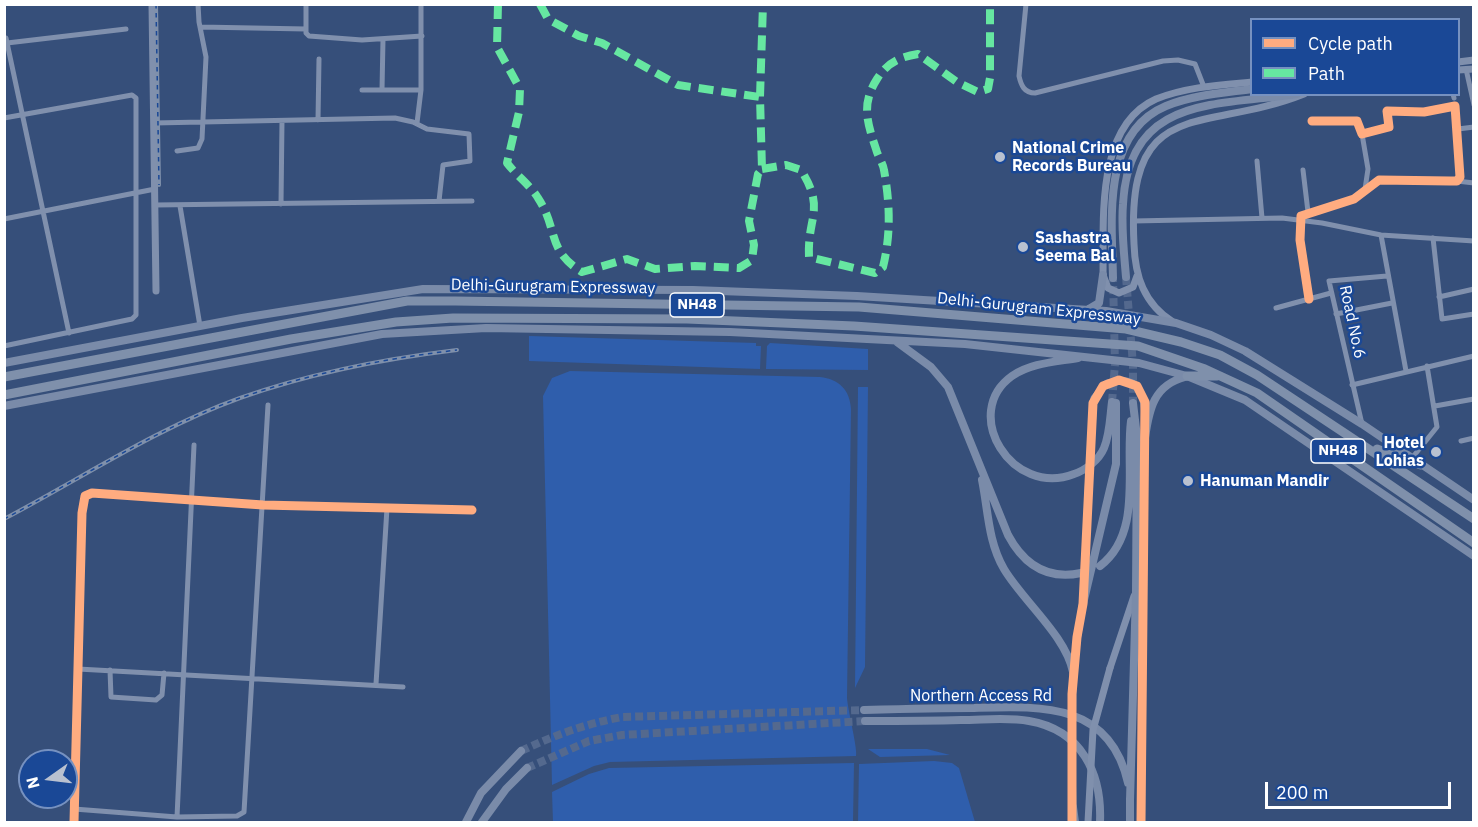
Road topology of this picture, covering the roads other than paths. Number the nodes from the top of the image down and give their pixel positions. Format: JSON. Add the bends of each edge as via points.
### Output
{"nodes":[{"id":1,"x":152,"y":4,"type":"edge"},
{"id":2,"x":198,"y":4,"type":"edge"},
{"id":3,"x":306,"y":4,"type":"edge"},
{"id":4,"x":421,"y":4,"type":"edge"},
{"id":5,"x":1026,"y":4,"type":"edge"},
{"id":6,"x":200,"y":27,"type":"junction"},
{"id":7,"x":126,"y":29,"type":"dead end"},
{"id":8,"x":306,"y":29,"type":"junction"},
{"id":9,"x":422,"y":36,"type":"junction"},
{"id":10,"x":6,"y":38,"type":"edge"},
{"id":11,"x":383,"y":39,"type":"junction"},
{"id":12,"x":319,"y":59,"type":"dead end"},
{"id":13,"x":1466,"y":69,"type":"edge"},
{"id":14,"x":1250,"y":82,"type":"edge"},
{"id":15,"x":1204,"y":87,"type":"junction"},
{"id":16,"x":1250,"y":89,"type":"edge"},
{"id":17,"x":362,"y":90,"type":"dead end"},
{"id":18,"x":382,"y":90,"type":"junction"},
{"id":19,"x":421,"y":90,"type":"junction"},
{"id":20,"x":1284,"y":96,"type":"edge"},
{"id":21,"x":1299,"y":96,"type":"edge"},
{"id":22,"x":1473,"y":105,"type":"edge"},
{"id":23,"x":23,"y":115,"type":"junction"},
{"id":24,"x":4,"y":118,"type":"edge"},
{"id":25,"x":318,"y":120,"type":"junction"},
{"id":26,"x":282,"y":121,"type":"junction"},
{"id":27,"x":1312,"y":121,"type":"dead end"},
{"id":28,"x":204,"y":122,"type":"junction"},
{"id":29,"x":154,"y":123,"type":"junction"},
{"id":30,"x":417,"y":123,"type":"junction"},
{"id":31,"x":1473,"y":127,"type":"edge"},
{"id":32,"x":1458,"y":129,"type":"junction"},
{"id":33,"x":1362,"y":134,"type":"junction"},
{"id":34,"x":177,"y":151,"type":"dead end"},
{"id":35,"x":1257,"y":161,"type":"dead end"},
{"id":36,"x":1303,"y":170,"type":"dead end"},
{"id":37,"x":1457,"y":181,"type":"junction"},
{"id":38,"x":1473,"y":183,"type":"edge"},
{"id":39,"x":155,"y":189,"type":"junction"},
{"id":40,"x":1365,"y":191,"type":"junction"},
{"id":41,"x":135,"y":194,"type":"junction"},
{"id":42,"x":439,"y":201,"type":"junction"},
{"id":43,"x":472,"y":201,"type":"dead end"},
{"id":44,"x":281,"y":204,"type":"junction"},
{"id":45,"x":155,"y":205,"type":"junction"},
{"id":46,"x":180,"y":206,"type":"junction"},
{"id":47,"x":44,"y":212,"type":"junction"},
{"id":48,"x":1308,"y":212,"type":"junction"},
{"id":49,"x":1262,"y":218,"type":"junction"},
{"id":50,"x":4,"y":219,"type":"edge"},
{"id":51,"x":1299,"y":220,"type":"junction"},
{"id":52,"x":1133,"y":221,"type":"junction"},
{"id":53,"x":1381,"y":235,"type":"junction"},
{"id":54,"x":1432,"y":238,"type":"junction"},
{"id":55,"x":1473,"y":241,"type":"edge"},
{"id":56,"x":1137,"y":272,"type":"junction"},
{"id":57,"x":1103,"y":275,"type":"junction"},
{"id":58,"x":1387,"y":276,"type":"junction"},
{"id":59,"x":1126,"y":277,"type":"tunnel mouth"},
{"id":60,"x":1113,"y":278,"type":"tunnel mouth"},
{"id":61,"x":1473,"y":290,"type":"edge"},
{"id":62,"x":156,"y":291,"type":"dead end"},
{"id":63,"x":1331,"y":293,"type":"junction"},
{"id":64,"x":1439,"y":297,"type":"junction"},
{"id":65,"x":1309,"y":299,"type":"junction"},
{"id":66,"x":1392,"y":303,"type":"junction"},
{"id":67,"x":1276,"y":308,"type":"dead end"},
{"id":68,"x":1087,"y":309,"type":"junction"},
{"id":69,"x":1473,"y":314,"type":"edge"},
{"id":70,"x":1336,"y":315,"type":"junction"},
{"id":71,"x":1176,"y":323,"type":"junction"},
{"id":72,"x":200,"y":326,"type":"junction"},
{"id":73,"x":69,"y":333,"type":"junction"},
{"id":74,"x":897,"y":342,"type":"junction"},
{"id":75,"x":4,"y":346,"type":"edge"},
{"id":76,"x":1088,"y":356,"type":"junction"},
{"id":77,"x":1473,"y":356,"type":"edge"},
{"id":78,"x":4,"y":363,"type":"edge"},
{"id":79,"x":1427,"y":366,"type":"junction"},
{"id":80,"x":1406,"y":371,"type":"junction"},
{"id":81,"x":1187,"y":376,"type":"junction"},
{"id":82,"x":1222,"y":376,"type":"junction"},
{"id":83,"x":4,"y":377,"type":"edge"},
{"id":84,"x":1352,"y":385,"type":"junction"},
{"id":85,"x":4,"y":395,"type":"edge"},
{"id":86,"x":1473,"y":399,"type":"edge"},
{"id":87,"x":268,"y":405,"type":"dead end"},
{"id":88,"x":4,"y":406,"type":"edge"},
{"id":89,"x":1435,"y":406,"type":"junction"},
{"id":90,"x":1362,"y":424,"type":"junction"},
{"id":91,"x":969,"y":434,"type":"junction"},
{"id":92,"x":1145,"y":438,"type":"junction"},
{"id":93,"x":1473,"y":438,"type":"edge"},
{"id":94,"x":1461,"y":441,"type":"dead end"},
{"id":95,"x":194,"y":445,"type":"dead end"},
{"id":96,"x":1366,"y":446,"type":"junction"},
{"id":97,"x":1412,"y":458,"type":"junction"},
{"id":98,"x":1421,"y":465,"type":"junction"},
{"id":99,"x":1473,"y":500,"type":"edge"},
{"id":100,"x":192,"y":501,"type":"junction"},
{"id":101,"x":264,"y":505,"type":"junction"},
{"id":102,"x":387,"y":508,"type":"junction"},
{"id":103,"x":472,"y":510,"type":"dead end"},
{"id":104,"x":1473,"y":519,"type":"edge"},
{"id":105,"x":1473,"y":543,"type":"edge"},
{"id":106,"x":1473,"y":556,"type":"edge"},
{"id":107,"x":1100,"y":566,"type":"dead end"},
{"id":108,"x":1081,"y":573,"type":"dead end"},
{"id":109,"x":1136,"y":591,"type":"junction"},
{"id":110,"x":1083,"y":604,"type":"junction"},
{"id":111,"x":78,"y":669,"type":"junction"},
{"id":112,"x":110,"y":670,"type":"junction"},
{"id":113,"x":1073,"y":672,"type":"junction"},
{"id":114,"x":164,"y":673,"type":"junction"},
{"id":115,"x":184,"y":674,"type":"junction"},
{"id":116,"x":253,"y":677,"type":"junction"},
{"id":117,"x":376,"y":684,"type":"junction"},
{"id":118,"x":403,"y":687,"type":"dead end"},
{"id":119,"x":864,"y":710,"type":"tunnel mouth"},
{"id":120,"x":865,"y":721,"type":"tunnel mouth"},
{"id":121,"x":76,"y":749,"type":"edge"},
{"id":122,"x":521,"y":751,"type":"tunnel mouth"},
{"id":123,"x":527,"y":768,"type":"tunnel mouth"},
{"id":124,"x":1130,"y":800,"type":"junction"},
{"id":125,"x":1073,"y":807,"type":"joint"},
{"id":126,"x":74,"y":809,"type":"joint"},
{"id":127,"x":137,"y":814,"type":"junction"},
{"id":128,"x":177,"y":817,"type":"junction"},
{"id":129,"x":188,"y":820,"type":"edge"},
{"id":130,"x":74,"y":822,"type":"edge"},
{"id":131,"x":136,"y":822,"type":"edge"},
{"id":132,"x":466,"y":822,"type":"edge"},
{"id":133,"x":482,"y":822,"type":"edge"},
{"id":134,"x":1074,"y":822,"type":"edge"},
{"id":135,"x":1088,"y":822,"type":"edge"},
{"id":136,"x":1100,"y":822,"type":"edge"},
{"id":137,"x":1130,"y":822,"type":"edge"},
{"id":138,"x":1141,"y":822,"type":"edge"}],
"edges":[{"from":1,"to":29,"type":"street"},
{"from":2,"to":6,"type":"street"},
{"from":3,"to":8,"type":"street"},
{"from":4,"to":9,"type":"street"},
{"from":5,"to":15,"type":"street","via":[[1019,69],[1020,82],[1028,92],[1172,60],[1196,64]]},
{"from":6,"to":8,"type":"street"},
{"from":6,"to":28,"type":"street","via":[[206,57]]},
{"from":7,"to":10,"type":"street"},
{"from":8,"to":11,"type":"street","via":[[311,37]]},
{"from":9,"to":11,"type":"street"},
{"from":9,"to":19,"type":"street"},
{"from":10,"to":23,"type":"street"},
{"from":11,"to":18,"type":"street"},
{"from":12,"to":25,"type":"street"},
{"from":13,"to":22,"type":"street"},
{"from":14,"to":15,"type":"street"},
{"from":15,"to":57,"type":"street","via":[[1156,100],[1139,111],[1122,131],[1107,176]]},
{"from":16,"to":60,"type":"main road","via":[[1165,107],[1150,115],[1130,137],[1114,180]]},
{"from":17,"to":18,"type":"street"},
{"from":18,"to":19,"type":"street"},
{"from":19,"to":30,"type":"street"},
{"from":20,"to":59,"type":"main road","via":[[1189,110],[1156,124],[1134,154],[1125,181]]},
{"from":21,"to":52,"type":"street","via":[[1278,105],[1195,120],[1165,133],[1138,171]]},
{"from":23,"to":24,"type":"street"},
{"from":23,"to":41,"type":"street","via":[[135,95]]},
{"from":23,"to":47,"type":"street"},
{"from":25,"to":26,"type":"street"},
{"from":25,"to":30,"type":"street","via":[[394,118]]},
{"from":26,"to":28,"type":"street"},
{"from":26,"to":44,"type":"street"},
{"from":27,"to":33,"type":"street","via":[[1357,122]]},
{"from":28,"to":29,"type":"street"},
{"from":28,"to":34,"type":"street","via":[[200,146]]},
{"from":29,"to":39,"type":"street"},
{"from":30,"to":42,"type":"street","via":[[427,129],[471,136],[469,162],[443,165]]},
{"from":31,"to":32,"type":"street"},
{"from":32,"to":33,"type":"street","via":[[1455,106],[1424,112],[1387,111],[1389,127]]},
{"from":32,"to":37,"type":"street"},
{"from":33,"to":40,"type":"street","via":[[1368,169]]},
{"from":35,"to":49,"type":"street"},
{"from":36,"to":48,"type":"street"},
{"from":37,"to":38,"type":"street"},
{"from":37,"to":40,"type":"street","via":[[1379,180]]},
{"from":39,"to":41,"type":"street"},
{"from":39,"to":45,"type":"street"},
{"from":40,"to":48,"type":"street","via":[[1354,199]]},
{"from":41,"to":47,"type":"street"},
{"from":41,"to":73,"type":"street","via":[[136,315]]},
{"from":42,"to":43,"type":"street"},
{"from":42,"to":44,"type":"street"},
{"from":44,"to":46,"type":"street"},
{"from":45,"to":46,"type":"street"},
{"from":45,"to":62,"type":"street"},
{"from":46,"to":72,"type":"street"},
{"from":47,"to":50,"type":"street"},
{"from":47,"to":73,"type":"street"},
{"from":48,"to":51,"type":"street"},
{"from":49,"to":51,"type":"street"},
{"from":49,"to":52,"type":"street"},
{"from":51,"to":53,"type":"street"},
{"from":51,"to":65,"type":"street"},
{"from":52,"to":56,"type":"street"},
{"from":53,"to":54,"type":"street"},
{"from":53,"to":58,"type":"street"},
{"from":54,"to":55,"type":"street"},
{"from":54,"to":64,"type":"street"},
{"from":56,"to":57,"type":"street","via":[[1133,287],[1123,293],[1108,288]]},
{"from":56,"to":71,"type":"street","via":[[1155,307]]},
{"from":57,"to":68,"type":"main road","via":[[1099,303]]},
{"from":58,"to":63,"type":"street","name":"Road No.6","via":[[1330,280]]},
{"from":58,"to":66,"type":"street"},
{"from":61,"to":64,"type":"street"},
{"from":63,"to":65,"type":"street"},
{"from":63,"to":70,"type":"street","name":"Road No.6"},
{"from":64,"to":69,"type":"street","via":[[1442,320]]},
{"from":65,"to":67,"type":"street"},
{"from":66,"to":70,"type":"street"},
{"from":66,"to":80,"type":"street"},
{"from":68,"to":71,"type":"main road"},
{"from":68,"to":72,"type":"main road","via":[[693,290],[423,289]]},
{"from":70,"to":84,"type":"street","name":"Road No.6"},
{"from":71,"to":90,"type":"main road","via":[[1245,351]]},
{"from":72,"to":78,"type":"main road"},
{"from":73,"to":75,"type":"street"},
{"from":74,"to":76,"type":"main road"},
{"from":74,"to":88,"type":"main road","via":[[730,332],[486,328],[419,331],[382,334]]},
{"from":74,"to":91,"type":"main road","via":[[941,377]]},
{"from":76,"to":81,"type":"main road","via":[[1139,363]]},
{"from":76,"to":110,"type":"main road","via":[[1033,366],[1010,378],[998,393],[992,412],[998,445],[1009,461],[1030,475],[1053,479],[1074,474],[1095,461],[1103,451],[1114,403],[1116,464]]},
{"from":77,"to":79,"type":"street"},
{"from":79,"to":80,"type":"street"},
{"from":79,"to":89,"type":"street"},
{"from":80,"to":84,"type":"street"},
{"from":81,"to":82,"type":"highway"},
{"from":81,"to":92,"type":"main road","via":[[1170,381],[1158,392]]},
{"from":81,"to":106,"type":"main road","via":[[1245,400]]},
{"from":82,"to":85,"type":"highway","name":"Delhi-Gurugram Expressway","number":"NH48","via":[[1138,346],[854,326],[453,318],[396,322],[291,339]]},
{"from":82,"to":105,"type":"highway","number":"NH48","via":[[1257,393]]},
{"from":83,"to":96,"type":"highway","name":"Delhi-Gurugram Expressway","number":"NH48","via":[[407,301],[859,307],[1126,329],[1181,342],[1220,355],[1257,375]]},
{"from":84,"to":90,"type":"street","name":"Road No.6"},
{"from":86,"to":89,"type":"street"},
{"from":87,"to":101,"type":"street"},
{"from":89,"to":97,"type":"street","via":[[1437,427]]},
{"from":90,"to":97,"type":"main road"},
{"from":91,"to":108,"type":"main road","via":[[1008,535],[1021,555],[1044,572],[1063,576]]},
{"from":91,"to":113,"type":"main road","via":[[998,556],[1021,594],[1065,650]]},
{"from":92,"to":110,"type":"street","bridge":true,"via":[[1145,402],[1140,389],[1126,381],[1107,383],[1094,398]]},
{"from":92,"to":138,"type":"street"},
{"from":93,"to":94,"type":"street"},
{"from":95,"to":100,"type":"street"},
{"from":96,"to":98,"type":"highway"},
{"from":96,"to":104,"type":"highway","number":"NH48"},
{"from":97,"to":98,"type":"main road"},
{"from":98,"to":99,"type":"main road"},
{"from":100,"to":101,"type":"street"},
{"from":100,"to":111,"type":"street","via":[[92,493],[83,498]]},
{"from":100,"to":115,"type":"street"},
{"from":101,"to":102,"type":"street"},
{"from":101,"to":116,"type":"street"},
{"from":102,"to":103,"type":"street"},
{"from":102,"to":117,"type":"street"},
{"from":107,"to":109,"type":"main road","via":[[1116,550],[1126,522],[1133,407],[1137,437]]},
{"from":109,"to":124,"type":"main road"},
{"from":109,"to":135,"type":"street","bridge":true,"via":[[1093,730]]},
{"from":110,"to":113,"type":"street"},
{"from":111,"to":112,"type":"street"},
{"from":111,"to":121,"type":"street"},
{"from":112,"to":114,"type":"street"},
{"from":112,"to":114,"type":"street","via":[[111,697],[156,700],[162,695]]},
{"from":113,"to":125,"type":"street","bridge":true},
{"from":114,"to":115,"type":"street"},
{"from":115,"to":116,"type":"street"},
{"from":115,"to":128,"type":"street"},
{"from":116,"to":117,"type":"street"},
{"from":116,"to":129,"type":"street","via":[[244,812]]},
{"from":117,"to":118,"type":"street"},
{"from":119,"to":124,"type":"main road","name":"Northern Access Rd","via":[[1018,707],[1068,712],[1089,723],[1116,749],[1125,770]]},
{"from":120,"to":136,"type":"main road","name":"Northern Access Rd","via":[[1017,720],[1048,726],[1067,738],[1091,765],[1100,791]]},
{"from":122,"to":132,"type":"main road","via":[[482,793]]},
{"from":123,"to":133,"type":"main road"},
{"from":124,"to":137,"type":"main road","name":"Northern Access Rd"},
{"from":125,"to":134,"type":"main road"},
{"from":126,"to":127,"type":"street"},
{"from":126,"to":130,"type":"street"},
{"from":127,"to":128,"type":"street"},
{"from":127,"to":131,"type":"street"},
{"from":128,"to":129,"type":"street"}]}
